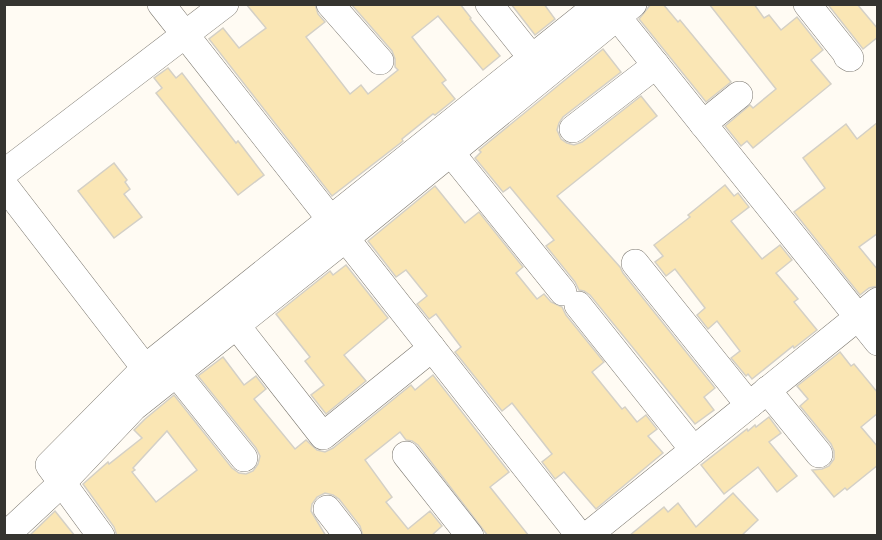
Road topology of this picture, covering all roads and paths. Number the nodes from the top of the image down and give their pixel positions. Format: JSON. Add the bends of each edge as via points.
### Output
{"nodes":[{"id":1,"x":161,"y":4,"type":"edge"},
{"id":2,"x":225,"y":4,"type":"edge"},
{"id":3,"x":330,"y":4,"type":"edge"},
{"id":4,"x":489,"y":4,"type":"edge"},
{"id":5,"x":807,"y":4,"type":"edge"},
{"id":6,"x":614,"y":8,"type":"edge"},
{"id":7,"x":185,"y":35,"type":"junction"},
{"id":8,"x":848,"y":56,"type":"dead end"},
{"id":9,"x":532,"y":58,"type":"junction"},
{"id":10,"x":380,"y":62,"type":"dead end"},
{"id":11,"x":656,"y":65,"type":"junction"},
{"id":12,"x":739,"y":95,"type":"dead end"},
{"id":13,"x":703,"y":124,"type":"junction"},
{"id":14,"x":573,"y":129,"type":"dead end"},
{"id":15,"x":451,"y":153,"type":"junction"},
{"id":16,"x":4,"y":172,"type":"edge"},
{"id":17,"x":4,"y":185,"type":"edge"},
{"id":18,"x":338,"y":230,"type":"junction"},
{"id":19,"x":635,"y":263,"type":"dead end"},
{"id":20,"x":868,"y":309,"type":"edge"},
{"id":21,"x":236,"y":325,"type":"junction"},
{"id":22,"x":878,"y":342,"type":"edge"},
{"id":23,"x":432,"y":348,"type":"junction"},
{"id":24,"x":145,"y":368,"type":"junction"},
{"id":25,"x":176,"y":373,"type":"junction"},
{"id":26,"x":758,"y":397,"type":"junction"},
{"id":27,"x":693,"y":449,"type":"junction"},
{"id":28,"x":819,"y":454,"type":"dead end"},
{"id":29,"x":406,"y":455,"type":"dead end"},
{"id":30,"x":244,"y":458,"type":"dead end"},
{"id":31,"x":63,"y":482,"type":"junction"},
{"id":32,"x":327,"y":509,"type":"dead end"},
{"id":33,"x":5,"y":536,"type":"edge"},
{"id":34,"x":100,"y":536,"type":"edge"},
{"id":35,"x":348,"y":536,"type":"edge"},
{"id":36,"x":470,"y":536,"type":"edge"},
{"id":37,"x":580,"y":536,"type":"edge"},
{"id":38,"x":587,"y":536,"type":"edge"}],
"edges":[{"from":1,"to":7,"type":"street"},
{"from":2,"to":7,"type":"street"},
{"from":3,"to":10,"type":"street"},
{"from":4,"to":9,"type":"street"},
{"from":5,"to":8,"type":"street"},
{"from":6,"to":9,"type":"street"},
{"from":6,"to":11,"type":"street"},
{"from":6,"to":15,"type":"street"},
{"from":7,"to":16,"type":"street"},
{"from":7,"to":18,"type":"street"},
{"from":9,"to":18,"type":"street"},
{"from":11,"to":13,"type":"street"},
{"from":11,"to":14,"type":"street"},
{"from":12,"to":13,"type":"street"},
{"from":13,"to":20,"type":"street"},
{"from":15,"to":18,"type":"street"},
{"from":15,"to":27,"type":"street"},
{"from":17,"to":24,"type":"street"},
{"from":18,"to":21,"type":"street"},
{"from":18,"to":23,"type":"street"},
{"from":18,"to":24,"type":"street"},
{"from":19,"to":26,"type":"street"},
{"from":20,"to":22,"type":"street"},
{"from":20,"to":26,"type":"street"},
{"from":21,"to":23,"type":"street","via":[[323,436]]},
{"from":21,"to":25,"type":"street"},
{"from":23,"to":37,"type":"street"},
{"from":24,"to":31,"type":"street","via":[[49,465]]},
{"from":25,"to":30,"type":"street"},
{"from":25,"to":31,"type":"street","via":[[134,407]]},
{"from":26,"to":27,"type":"street"},
{"from":26,"to":28,"type":"street"},
{"from":27,"to":38,"type":"street"},
{"from":29,"to":36,"type":"street"},
{"from":31,"to":33,"type":"street"},
{"from":31,"to":34,"type":"street"},
{"from":32,"to":35,"type":"street"}]}
